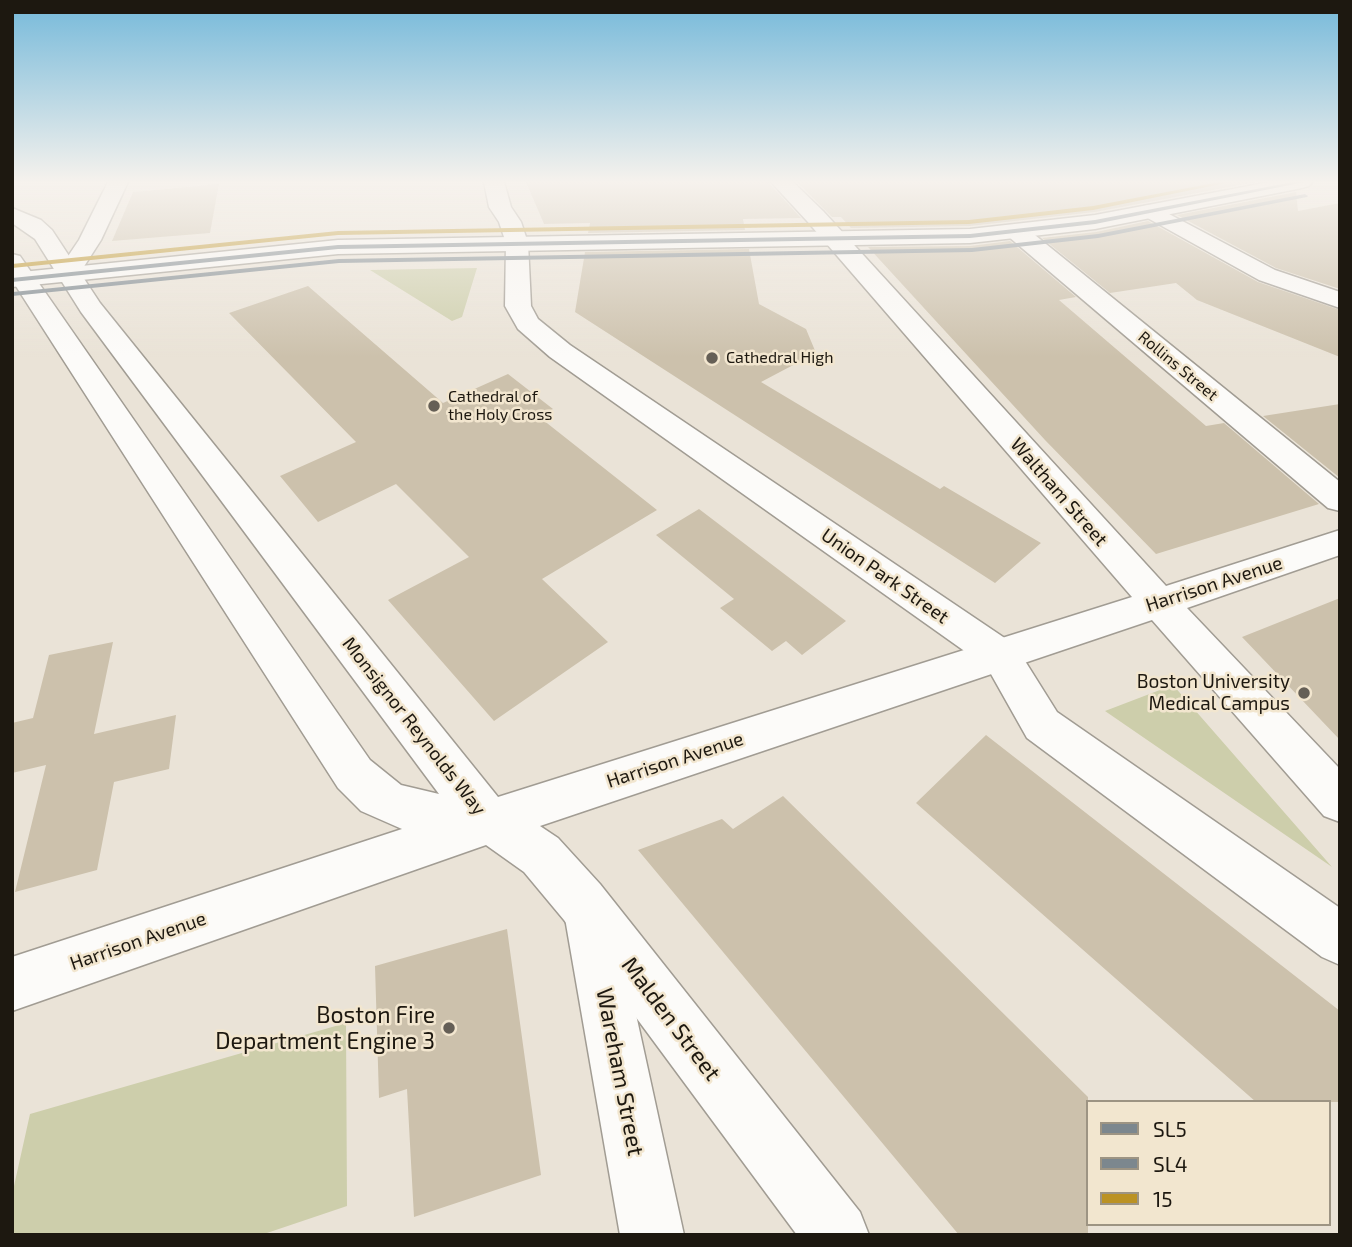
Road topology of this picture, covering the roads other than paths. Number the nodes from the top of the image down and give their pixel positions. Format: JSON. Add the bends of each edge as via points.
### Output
{"nodes":[{"id":1,"x":45,"y":240,"type":"edge"},
{"id":2,"x":90,"y":240,"type":"edge"},
{"id":3,"x":740,"y":240,"type":"edge"},
{"id":4,"x":836,"y":240,"type":"edge"},
{"id":5,"x":1027,"y":240,"type":"edge"},
{"id":6,"x":1204,"y":240,"type":"edge"},
{"id":7,"x":517,"y":243,"type":"junction"},
{"id":8,"x":16,"y":273,"type":"edge"},
{"id":9,"x":68,"y":274,"type":"junction"},
{"id":10,"x":1340,"y":301,"type":"edge"},
{"id":11,"x":1340,"y":500,"type":"edge"},
{"id":12,"x":1340,"y":542,"type":"edge"},
{"id":13,"x":1157,"y":602,"type":"junction"},
{"id":14,"x":1001,"y":656,"type":"junction"},
{"id":15,"x":1340,"y":801,"type":"edge"},
{"id":16,"x":488,"y":821,"type":"junction"},
{"id":17,"x":588,"y":909,"type":"junction"},
{"id":18,"x":1340,"y":939,"type":"edge"},
{"id":19,"x":12,"y":984,"type":"edge"},
{"id":20,"x":652,"y":1235,"type":"edge"},
{"id":21,"x":837,"y":1235,"type":"edge"}],
"edges":[{"from":1,"to":9,"type":"main road","name":"Monsignor Reynolds Way"},
{"from":2,"to":9,"type":"main road"},
{"from":3,"to":7,"type":"main road"},
{"from":4,"to":13,"type":"main road","name":"Waltham Street"},
{"from":5,"to":11,"type":"main road","name":"Rollins Street"},
{"from":6,"to":10,"type":"main road","via":[[1267,275]]},
{"from":7,"to":9,"type":"main road","via":[[312,248]]},
{"from":7,"to":14,"type":"main road","name":"Union Park Street","via":[[518,306],[535,330]]},
{"from":8,"to":9,"type":"main road"},
{"from":8,"to":16,"type":"main road","name":"Monsignor Reynolds Way","via":[[354,774],[391,804],[427,814]]},
{"from":9,"to":16,"type":"main road","name":"Monsignor Reynolds Way"},
{"from":12,"to":13,"type":"main road","name":"Harrison Avenue"},
{"from":13,"to":14,"type":"main road","name":"Harrison Avenue"},
{"from":13,"to":15,"type":"main road","name":"Waltham Street"},
{"from":14,"to":16,"type":"main road","name":"Harrison Avenue"},
{"from":14,"to":18,"type":"main road","name":"Union Park Street","via":[[1042,725]]},
{"from":16,"to":17,"type":"main road","name":"Malden Street","via":[[541,855]]},
{"from":16,"to":19,"type":"main road","name":"Harrison Avenue"},
{"from":17,"to":20,"type":"main road","name":"Wareham Street"},
{"from":17,"to":21,"type":"main road","name":"Malden Street"}]}
